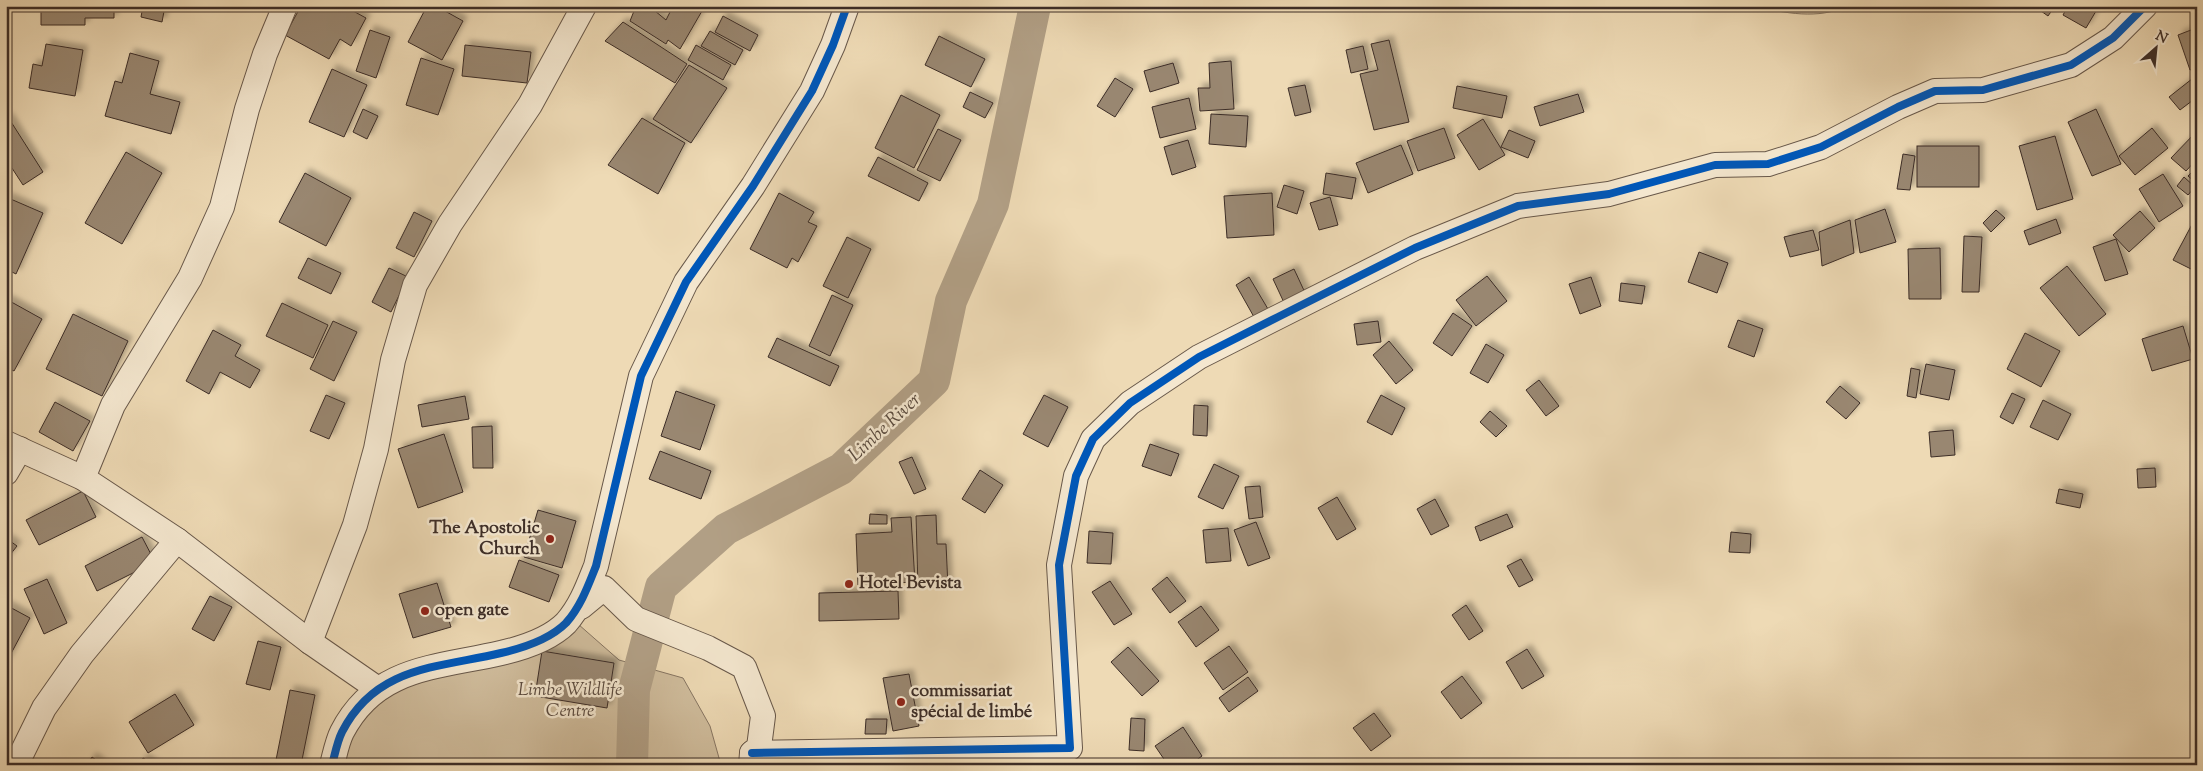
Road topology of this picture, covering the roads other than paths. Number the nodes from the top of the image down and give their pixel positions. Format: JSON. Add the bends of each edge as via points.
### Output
{"nodes":[{"id":1,"x":285,"y":6,"type":"edge"},
{"id":2,"x":584,"y":6,"type":"edge"},
{"id":3,"x":847,"y":6,"type":"edge"},
{"id":4,"x":2145,"y":6,"type":"edge"},
{"id":5,"x":13,"y":446,"type":"edge"},
{"id":6,"x":6,"y":473,"type":"edge"},
{"id":7,"x":83,"y":478,"type":"junction"},
{"id":8,"x":177,"y":540,"type":"junction"},
{"id":9,"x":574,"y":613,"type":"junction"},
{"id":10,"x":310,"y":642,"type":"junction"},
{"id":11,"x":378,"y":689,"type":"junction"},
{"id":12,"x":1069,"y":756,"type":"edge"},
{"id":13,"x":751,"y":759,"type":"edge"},
{"id":14,"x":16,"y":765,"type":"edge"},
{"id":15,"x":332,"y":765,"type":"edge"}],
"edges":[{"from":1,"to":7,"type":"street","via":[[265,54],[222,207],[190,278],[113,405]]},
{"from":2,"to":10,"type":"street","via":[[530,105],[450,224],[415,285],[393,360],[376,449],[355,526]]},
{"from":3,"to":9,"type":"street","via":[[812,91],[753,186],[686,282],[641,376],[596,566]]},
{"from":4,"to":12,"type":"street","via":[[2113,38],[2071,65],[1983,90],[1935,91],[1821,147],[1768,164],[1715,165],[1609,194],[1518,206],[1414,248],[1295,308],[1199,357],[1130,403],[1089,446],[1076,476],[1059,565]]},
{"from":5,"to":6,"type":"street"},
{"from":5,"to":7,"type":"street"},
{"from":7,"to":8,"type":"street"},
{"from":8,"to":10,"type":"street"},
{"from":8,"to":14,"type":"street","via":[[82,654],[44,708]]},
{"from":9,"to":11,"type":"street","via":[[549,635],[520,649],[420,670],[393,679]]},
{"from":9,"to":13,"type":"street","via":[[604,588],[636,619],[677,634],[744,667],[764,716],[759,747]]},
{"from":10,"to":11,"type":"street"},
{"from":11,"to":15,"type":"street","via":[[359,705],[341,733]]},
{"from":12,"to":13,"type":"street"}]}
